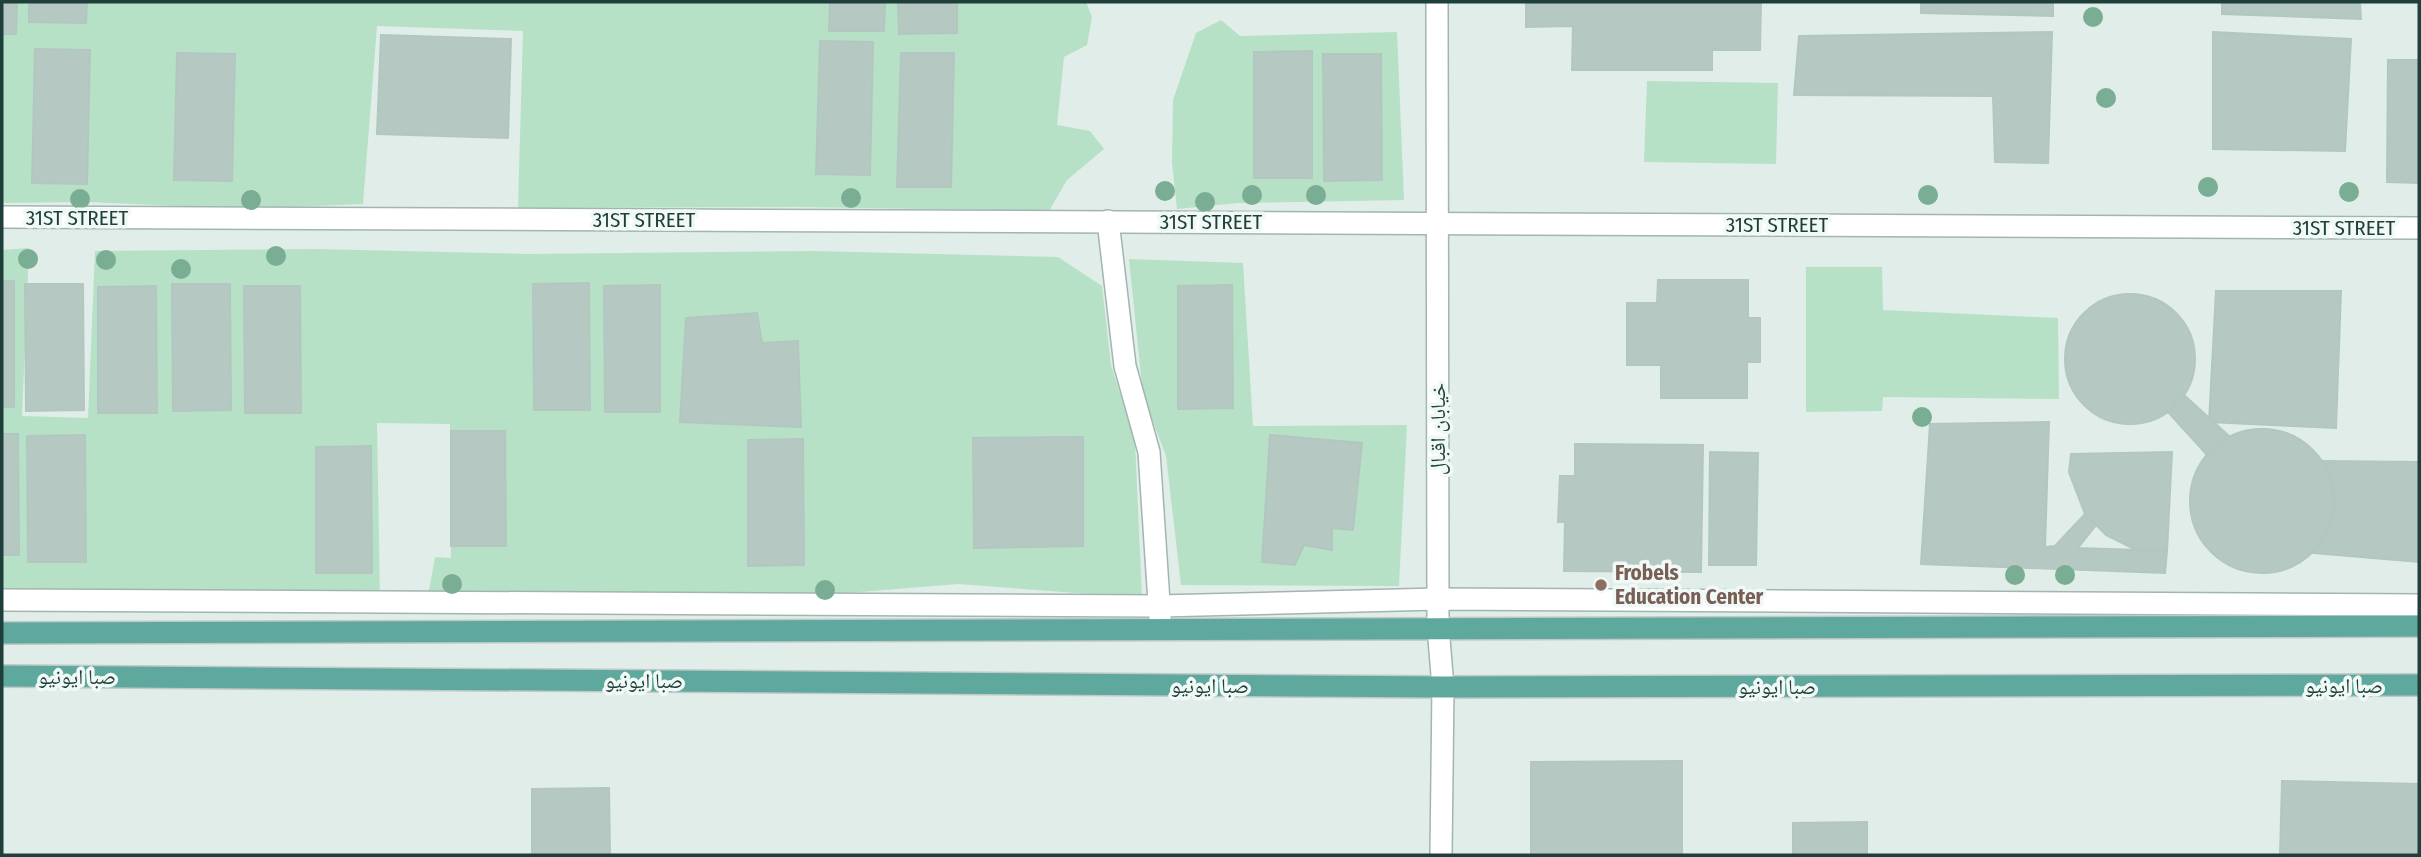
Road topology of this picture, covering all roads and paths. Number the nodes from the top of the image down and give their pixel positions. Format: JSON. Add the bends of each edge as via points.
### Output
{"nodes":[{"id":1,"x":1437,"y":2,"type":"edge"},
{"id":2,"x":2,"y":218,"type":"edge"},
{"id":3,"x":1108,"y":221,"type":"junction"},
{"id":4,"x":1437,"y":223,"type":"junction"},
{"id":5,"x":2419,"y":228,"type":"edge"},
{"id":6,"x":1438,"y":599,"type":"junction"},
{"id":7,"x":2,"y":600,"type":"edge"},
{"id":8,"x":2419,"y":605,"type":"edge"},
{"id":9,"x":1159,"y":606,"type":"junction"},
{"id":10,"x":2419,"y":626,"type":"edge"},
{"id":11,"x":1438,"y":627,"type":"junction"},
{"id":12,"x":1160,"y":628,"type":"junction"},
{"id":13,"x":2,"y":633,"type":"edge"},
{"id":14,"x":2,"y":676,"type":"edge"},
{"id":15,"x":2419,"y":685,"type":"edge"},
{"id":16,"x":1443,"y":687,"type":"junction"},
{"id":17,"x":1441,"y":855,"type":"edge"}],
"edges":[{"from":1,"to":4,"type":"street","name":"خیابان اقبال"},
{"from":2,"to":3,"type":"street","name":"31ST STREET"},
{"from":3,"to":4,"type":"street","name":"31ST STREET"},
{"from":3,"to":9,"type":"street","via":[[1125,366],[1149,452]]},
{"from":4,"to":5,"type":"street","name":"31ST STREET"},
{"from":4,"to":6,"type":"street","name":"خیابان اقبال"},
{"from":6,"to":8,"type":"street"},
{"from":6,"to":9,"type":"street"},
{"from":6,"to":11,"type":"street","name":"خیابان اقبال"},
{"from":7,"to":9,"type":"street"},
{"from":9,"to":12,"type":"street"},
{"from":10,"to":11,"type":"main road","name":"صبا ایونیو"},
{"from":11,"to":12,"type":"main road","name":"صبا ایونیو"},
{"from":11,"to":16,"type":"street","name":"خیابان اقبال"},
{"from":12,"to":13,"type":"main road","name":"صبا ایونیو"},
{"from":14,"to":16,"type":"main road","name":"صبا ایونیو"},
{"from":15,"to":16,"type":"main road","name":"صبا ایونیو"},
{"from":16,"to":17,"type":"street","name":"خیابان اقبال"}]}
